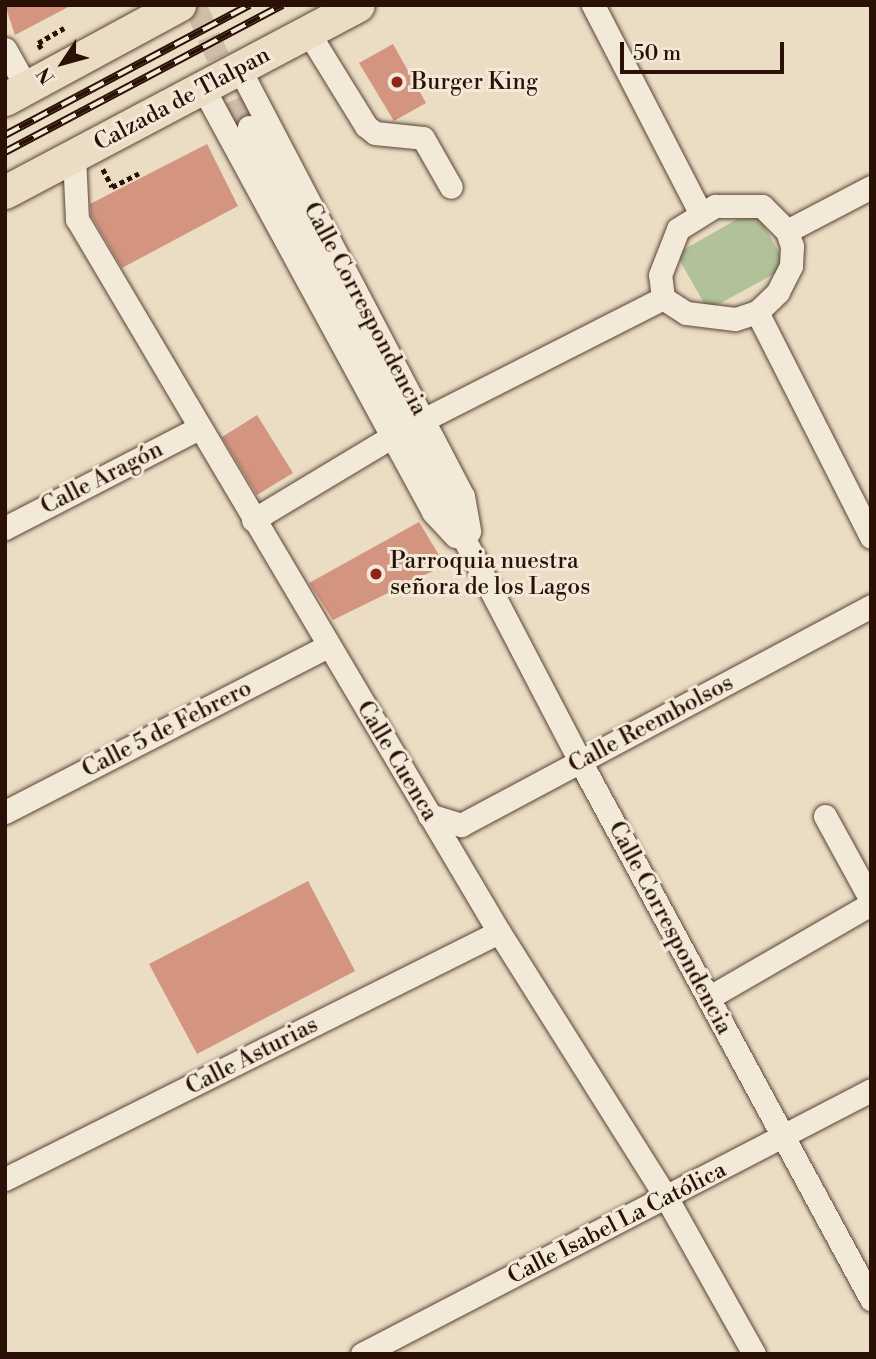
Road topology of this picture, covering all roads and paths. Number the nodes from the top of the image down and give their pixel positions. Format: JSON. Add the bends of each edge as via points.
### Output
{"nodes":[{"id":1,"x":358,"y":5,"type":"edge"},
{"id":2,"x":593,"y":5,"type":"edge"},
{"id":3,"x":173,"y":7,"type":"edge"},
{"id":4,"x":308,"y":32,"type":"junction"},
{"id":5,"x":5,"y":49,"type":"edge"},
{"id":6,"x":239,"y":68,"type":"junction"},
{"id":7,"x":203,"y":88,"type":"junction"},
{"id":8,"x":16,"y":94,"type":"edge"},
{"id":9,"x":248,"y":127,"type":"tunnel mouth"},
{"id":10,"x":82,"y":152,"type":"junction"},
{"id":11,"x":139,"y":173,"type":"dead end"},
{"id":12,"x":451,"y":187,"type":"dead end"},
{"id":13,"x":871,"y":187,"type":"edge"},
{"id":14,"x":5,"y":192,"type":"edge"},
{"id":15,"x":700,"y":212,"type":"junction"},
{"id":16,"x":787,"y":231,"type":"junction"},
{"id":17,"x":663,"y":298,"type":"junction"},
{"id":18,"x":757,"y":312,"type":"junction"},
{"id":19,"x":423,"y":420,"type":"junction"},
{"id":20,"x":199,"y":428,"type":"junction"},
{"id":21,"x":391,"y":437,"type":"junction"},
{"id":22,"x":253,"y":520,"type":"junction"},
{"id":23,"x":5,"y":528,"type":"edge"},
{"id":24,"x":871,"y":537,"type":"edge"},
{"id":25,"x":473,"y":555,"type":"junction"},
{"id":26,"x":871,"y":606,"type":"edge"},
{"id":27,"x":328,"y":646,"type":"junction"},
{"id":28,"x":580,"y":761,"type":"junction"},
{"id":29,"x":5,"y":812,"type":"edge"},
{"id":30,"x":429,"y":815,"type":"junction"},
{"id":31,"x":825,"y":816,"type":"dead end"},
{"id":32,"x":871,"y":902,"type":"edge"},
{"id":33,"x":499,"y":932,"type":"junction"},
{"id":34,"x":708,"y":998,"type":"junction"},
{"id":35,"x":871,"y":1090,"type":"edge"},
{"id":36,"x":783,"y":1139,"type":"junction"},
{"id":37,"x":5,"y":1179,"type":"edge"},
{"id":38,"x":666,"y":1197,"type":"junction"},
{"id":39,"x":863,"y":1267,"type":"edge"},
{"id":40,"x":871,"y":1299,"type":"edge"},
{"id":41,"x":362,"y":1354,"type":"edge"},
{"id":42,"x":754,"y":1354,"type":"edge"}],
"edges":[{"from":1,"to":4,"type":"highway","name":"Calzada de Tlalpan"},
{"from":2,"to":15,"type":"street"},
{"from":3,"to":8,"type":"highway"},
{"from":4,"to":6,"type":"highway","name":"Calzada de Tlalpan"},
{"from":4,"to":12,"type":"street","via":[[366,126],[375,132],[424,138]]},
{"from":5,"to":8,"type":"street"},
{"from":6,"to":7,"type":"highway","name":"Calzada de Tlalpan"},
{"from":6,"to":19,"type":"street","name":"Calle Correspondencia"},
{"from":7,"to":10,"type":"highway","name":"Calzada de Tlalpan"},
{"from":7,"to":21,"type":"street","name":"Calle Correspondencia"},
{"from":9,"to":25,"type":"street","name":"Calle Correspondencia"},
{"from":10,"to":11,"type":"path","via":[[112,187]]},
{"from":10,"to":14,"type":"highway","name":"Calzada de Tlalpan"},
{"from":10,"to":20,"type":"street","name":"Calle Cuenca","via":[[77,219]]},
{"from":13,"to":16,"type":"street"},
{"from":15,"to":16,"type":"street","via":[[715,206],[762,206]]},
{"from":15,"to":17,"type":"street","via":[[678,229],[667,251],[660,275]]},
{"from":16,"to":18,"type":"street","via":[[792,267],[778,292]]},
{"from":17,"to":18,"type":"street","via":[[686,313],[715,318]]},
{"from":17,"to":19,"type":"street"},
{"from":18,"to":24,"type":"street"},
{"from":19,"to":25,"type":"street","name":"Calle Correspondencia","via":[[463,496]]},
{"from":20,"to":22,"type":"street","name":"Calle Cuenca"},
{"from":20,"to":23,"type":"street","name":"Calle Aragón"},
{"from":21,"to":22,"type":"street"},
{"from":21,"to":25,"type":"street","name":"Calle Correspondencia","via":[[433,512]]},
{"from":22,"to":27,"type":"street","name":"Calle Cuenca"},
{"from":25,"to":28,"type":"street","name":"Calle Correspondencia"},
{"from":26,"to":28,"type":"street","name":"Calle Reembolsos"},
{"from":27,"to":29,"type":"street","name":"Calle 5 de Febrero"},
{"from":27,"to":30,"type":"street","name":"Calle Cuenca"},
{"from":28,"to":30,"type":"street","name":"Calle Reembolsos","via":[[461,825]]},
{"from":28,"to":34,"type":"street","name":"Calle Correspondencia"},
{"from":30,"to":33,"type":"street","name":"Calle Cuenca"},
{"from":31,"to":32,"type":"street"},
{"from":32,"to":34,"type":"street"},
{"from":33,"to":37,"type":"street","name":"Calle Asturias"},
{"from":33,"to":38,"type":"street","name":"Calle Cuenca"},
{"from":34,"to":36,"type":"street","name":"Calle Correspondencia"},
{"from":35,"to":36,"type":"street","name":"Calle Isabel La Católica"},
{"from":36,"to":38,"type":"street","name":"Calle Isabel La Católica"},
{"from":36,"to":39,"type":"street","name":"Calle Correspondencia"},
{"from":38,"to":41,"type":"street","name":"Calle Isabel La Católica"},
{"from":38,"to":42,"type":"street","name":"Calle Cuenca"},
{"from":39,"to":40,"type":"street","name":"Calle Correspondencia"}]}
